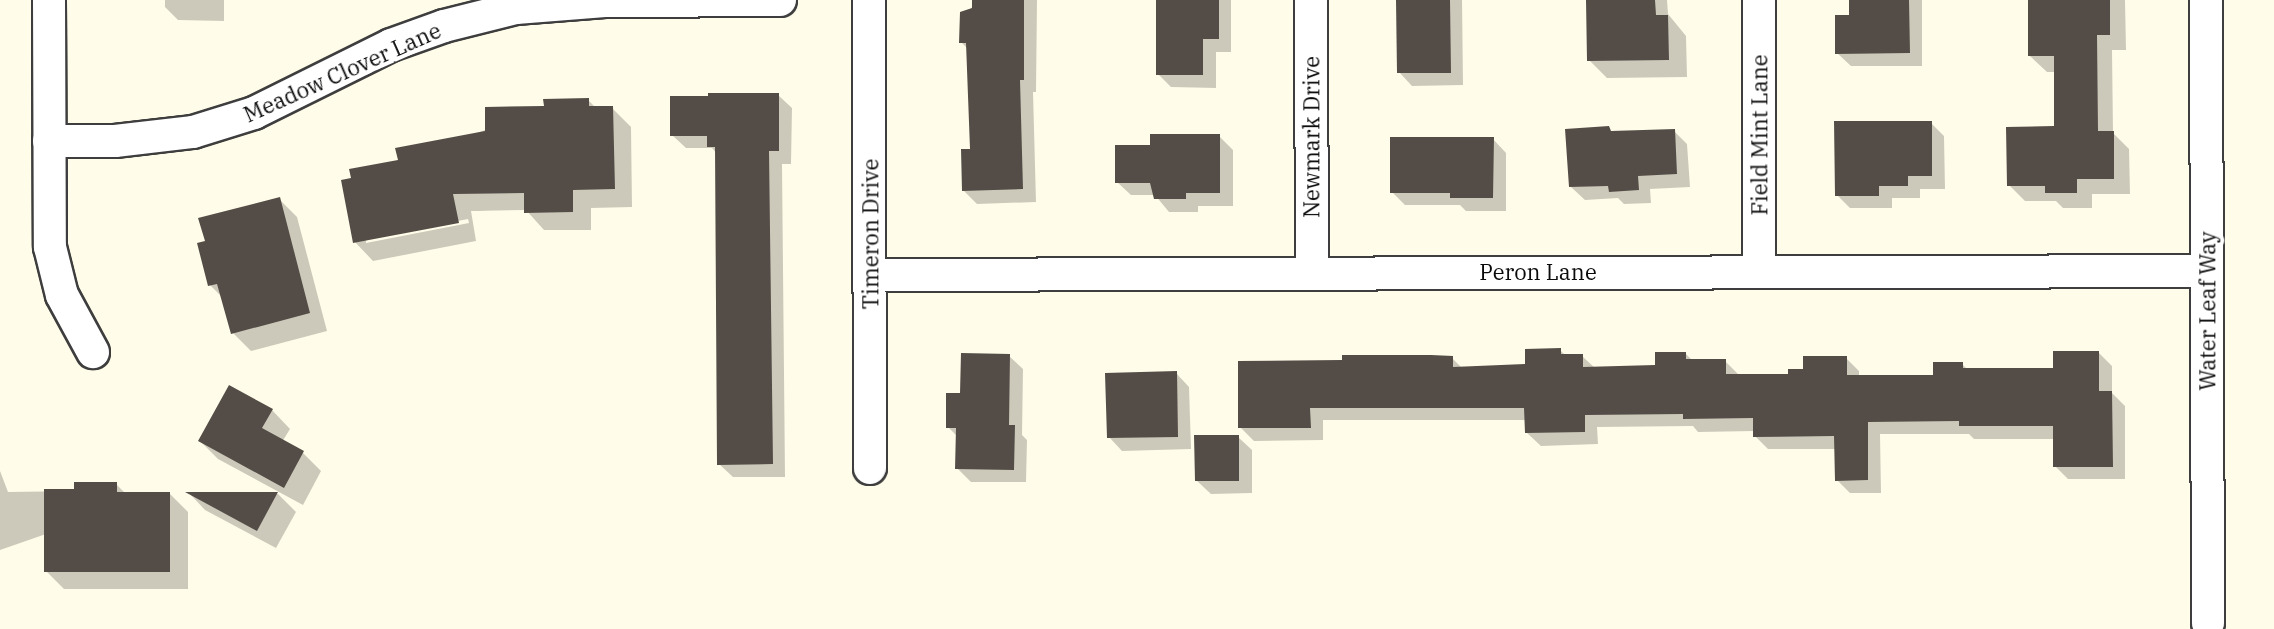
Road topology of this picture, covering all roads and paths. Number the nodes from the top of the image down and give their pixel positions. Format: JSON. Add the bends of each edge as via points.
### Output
{"nodes":[{"id":1,"x":49,"y":0,"type":"edge"},
{"id":2,"x":780,"y":0,"type":"edge"},
{"id":3,"x":869,"y":0,"type":"edge"},
{"id":4,"x":1311,"y":0,"type":"edge"},
{"id":5,"x":1759,"y":0,"type":"edge"},
{"id":6,"x":2206,"y":0,"type":"edge"},
{"id":7,"x":49,"y":141,"type":"junction"},
{"id":8,"x":1759,"y":270,"type":"junction"},
{"id":9,"x":2207,"y":271,"type":"junction"},
{"id":10,"x":1312,"y":274,"type":"junction"},
{"id":11,"x":870,"y":275,"type":"junction"},
{"id":12,"x":93,"y":352,"type":"dead end"},
{"id":13,"x":870,"y":468,"type":"dead end"},
{"id":14,"x":2208,"y":623,"type":"dead end"}],
"edges":[{"from":1,"to":7,"type":"street"},
{"from":2,"to":7,"type":"street","name":"Meadow Clover Lane","via":[[605,1],[516,8],[391,45],[254,113],[193,132],[115,141]]},
{"from":3,"to":11,"type":"street","name":"Timeron Drive"},
{"from":4,"to":10,"type":"street","name":"Newmark Drive"},
{"from":5,"to":8,"type":"street","name":"Field Mint Lane"},
{"from":6,"to":9,"type":"street","name":"Water Leaf Way"},
{"from":7,"to":12,"type":"street","via":[[54,271]]},
{"from":8,"to":9,"type":"street","name":"Peron Lane"},
{"from":8,"to":10,"type":"street","name":"Peron Lane"},
{"from":9,"to":14,"type":"street","name":"Water Leaf Way"},
{"from":10,"to":11,"type":"street","name":"Peron Lane"},
{"from":11,"to":13,"type":"street","name":"Timeron Drive"}]}
